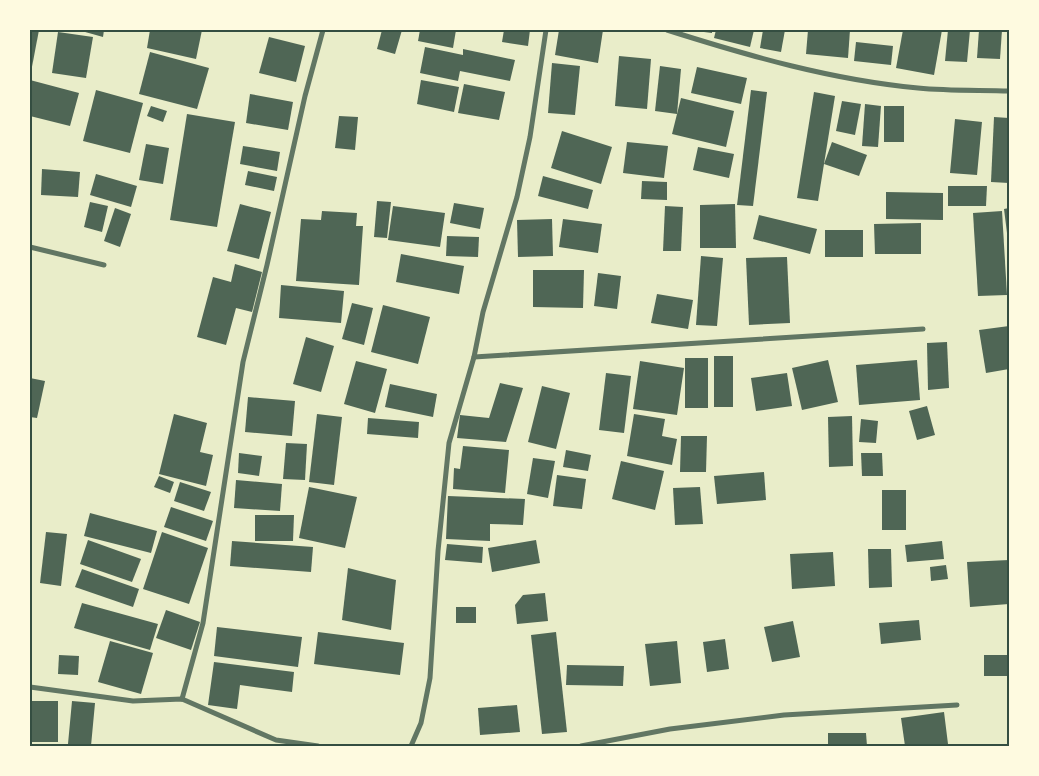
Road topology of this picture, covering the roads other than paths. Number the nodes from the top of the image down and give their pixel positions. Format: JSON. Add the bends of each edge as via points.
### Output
{"nodes":[{"id":1,"x":323,"y":30,"type":"edge"},
{"id":2,"x":546,"y":30,"type":"edge"},
{"id":3,"x":667,"y":30,"type":"edge"},
{"id":4,"x":1009,"y":90,"type":"edge"},
{"id":5,"x":30,"y":247,"type":"edge"},
{"id":6,"x":104,"y":266,"type":"dead end"},
{"id":7,"x":923,"y":329,"type":"dead end"},
{"id":8,"x":474,"y":357,"type":"junction"},
{"id":9,"x":30,"y":686,"type":"edge"},
{"id":10,"x":182,"y":699,"type":"junction"},
{"id":11,"x":957,"y":705,"type":"dead end"},
{"id":12,"x":318,"y":746,"type":"edge"},
{"id":13,"x":411,"y":746,"type":"edge"},
{"id":14,"x":581,"y":746,"type":"edge"}],
"edges":[{"from":1,"to":10,"type":"street","via":[[243,362],[203,623]]},
{"from":2,"to":8,"type":"street","via":[[530,137],[517,197],[483,312]]},
{"from":3,"to":4,"type":"street","via":[[748,56],[839,78],[919,89]]},
{"from":5,"to":6,"type":"street"},
{"from":7,"to":8,"type":"street"},
{"from":8,"to":13,"type":"street","via":[[448,444],[430,678],[421,723]]},
{"from":9,"to":10,"type":"street","via":[[133,701]]},
{"from":10,"to":12,"type":"street","via":[[276,740]]},
{"from":11,"to":14,"type":"street","via":[[784,714],[670,729]]}]}
